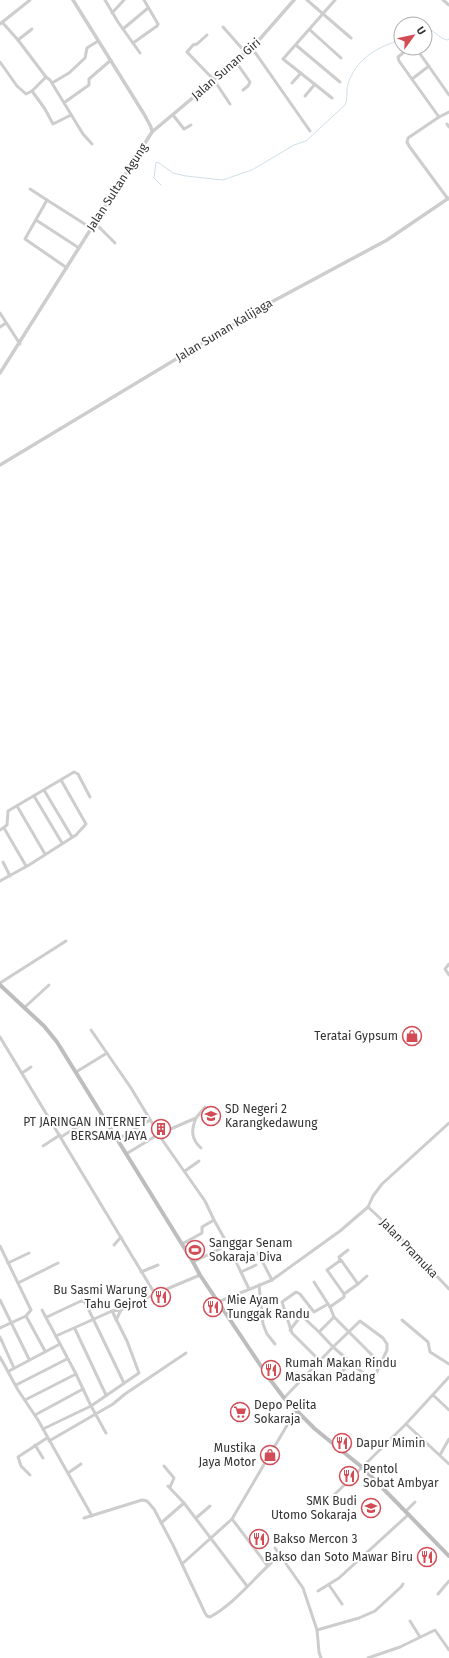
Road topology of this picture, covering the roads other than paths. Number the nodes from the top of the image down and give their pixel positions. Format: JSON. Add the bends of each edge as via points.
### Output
{"nodes":[{"id":1,"x":30,"y":0,"type":"edge"},
{"id":2,"x":73,"y":0,"type":"edge"},
{"id":3,"x":105,"y":0,"type":"edge"},
{"id":4,"x":124,"y":0,"type":"edge"},
{"id":5,"x":144,"y":0,"type":"edge"},
{"id":6,"x":294,"y":0,"type":"edge"},
{"id":7,"x":307,"y":0,"type":"edge"},
{"id":8,"x":335,"y":0,"type":"edge"},
{"id":9,"x":444,"y":0,"type":"edge"},
{"id":10,"x":449,"y":5,"type":"edge"},
{"id":11,"x":148,"y":8,"type":"junction"},
{"id":12,"x":112,"y":13,"type":"junction"},
{"id":13,"x":324,"y":14,"type":"junction"},
{"id":14,"x":1,"y":23,"type":"edge"},
{"id":15,"x":223,"y":27,"type":"dead end"},
{"id":16,"x":32,"y":29,"type":"dead end"},
{"id":17,"x":123,"y":29,"type":"junction"},
{"id":18,"x":310,"y":30,"type":"junction"},
{"id":19,"x":207,"y":35,"type":"dead end"},
{"id":20,"x":352,"y":38,"type":"dead end"},
{"id":21,"x":18,"y":40,"type":"junction"},
{"id":22,"x":98,"y":41,"type":"junction"},
{"id":23,"x":133,"y":43,"type":"junction"},
{"id":24,"x":297,"y":46,"type":"junction"},
{"id":25,"x":252,"y":48,"type":"junction"},
{"id":26,"x":246,"y":52,"type":"junction"},
{"id":27,"x":140,"y":53,"type":"dead end"},
{"id":28,"x":399,"y":56,"type":"edge"},
{"id":29,"x":422,"y":56,"type":"edge"},
{"id":30,"x":342,"y":58,"type":"dead end"},
{"id":31,"x":111,"y":60,"type":"junction"},
{"id":32,"x":0,"y":62,"type":"edge"},
{"id":33,"x":236,"y":62,"type":"junction"},
{"id":34,"x":429,"y":66,"type":"junction"},
{"id":35,"x":301,"y":73,"type":"junction"},
{"id":36,"x":46,"y":77,"type":"junction"},
{"id":37,"x":412,"y":79,"type":"junction"},
{"id":38,"x":214,"y":80,"type":"junction"},
{"id":39,"x":292,"y":82,"type":"dead end"},
{"id":40,"x":340,"y":82,"type":"dead end"},
{"id":41,"x":52,"y":84,"type":"junction"},
{"id":42,"x":315,"y":84,"type":"junction"},
{"id":43,"x":243,"y":90,"type":"dead end"},
{"id":44,"x":32,"y":91,"type":"junction"},
{"id":45,"x":449,"y":95,"type":"edge"},
{"id":46,"x":305,"y":96,"type":"dead end"},
{"id":47,"x":332,"y":98,"type":"dead end"},
{"id":48,"x":65,"y":102,"type":"junction"},
{"id":49,"x":230,"y":104,"type":"dead end"},
{"id":50,"x":449,"y":112,"type":"edge"},
{"id":51,"x":71,"y":115,"type":"junction"},
{"id":52,"x":172,"y":115,"type":"junction"},
{"id":53,"x":439,"y":117,"type":"junction"},
{"id":54,"x":191,"y":125,"type":"dead end"},
{"id":55,"x":310,"y":130,"type":"dead end"},
{"id":56,"x":152,"y":132,"type":"junction"},
{"id":57,"x":92,"y":144,"type":"dead end"},
{"id":58,"x":30,"y":189,"type":"dead end"},
{"id":59,"x":448,"y":199,"type":"edge"},
{"id":60,"x":47,"y":200,"type":"junction"},
{"id":61,"x":36,"y":220,"type":"junction"},
{"id":62,"x":94,"y":222,"type":"junction"},
{"id":63,"x":91,"y":228,"type":"junction"},
{"id":64,"x":115,"y":243,"type":"dead end"},
{"id":65,"x":79,"y":248,"type":"junction"},
{"id":66,"x":67,"y":268,"type":"junction"},
{"id":67,"x":0,"y":313,"type":"edge"},
{"id":68,"x":6,"y":323,"type":"junction"},
{"id":69,"x":0,"y":327,"type":"edge"},
{"id":70,"x":20,"y":344,"type":"junction"},
{"id":71,"x":0,"y":373,"type":"edge"},
{"id":72,"x":0,"y":465,"type":"edge"},
{"id":73,"x":61,"y":780,"type":"junction"},
{"id":74,"x":44,"y":790,"type":"junction"},
{"id":75,"x":34,"y":796,"type":"junction"},
{"id":76,"x":90,"y":797,"type":"dead end"},
{"id":77,"x":17,"y":806,"type":"junction"},
{"id":78,"x":4,"y":828,"type":"junction"},
{"id":79,"x":0,"y":830,"type":"edge"},
{"id":80,"x":72,"y":837,"type":"junction"},
{"id":81,"x":62,"y":843,"type":"junction"},
{"id":82,"x":45,"y":854,"type":"junction"},
{"id":83,"x":3,"y":862,"type":"dead end"},
{"id":84,"x":26,"y":866,"type":"junction"},
{"id":85,"x":10,"y":876,"type":"junction"},
{"id":86,"x":0,"y":881,"type":"edge"},
{"id":87,"x":66,"y":941,"type":"dead end"},
{"id":88,"x":449,"y":964,"type":"edge"},
{"id":89,"x":449,"y":975,"type":"edge"},
{"id":90,"x":0,"y":984,"type":"edge"},
{"id":91,"x":49,"y":985,"type":"dead end"},
{"id":92,"x":25,"y":1007,"type":"junction"},
{"id":93,"x":91,"y":1030,"type":"dead end"},
{"id":94,"x":0,"y":1037,"type":"edge"},
{"id":95,"x":107,"y":1053,"type":"junction"},
{"id":96,"x":31,"y":1067,"type":"dead end"},
{"id":97,"x":76,"y":1072,"type":"junction"},
{"id":98,"x":22,"y":1073,"type":"junction"},
{"id":99,"x":205,"y":1107,"type":"dead end"},
{"id":100,"x":196,"y":1118,"type":"junction"},
{"id":101,"x":150,"y":1120,"type":"junction"},
{"id":102,"x":85,"y":1122,"type":"dead end"},
{"id":103,"x":449,"y":1122,"type":"edge"},
{"id":104,"x":158,"y":1134,"type":"junction"},
{"id":105,"x":61,"y":1136,"type":"junction"},
{"id":106,"x":118,"y":1139,"type":"junction"},
{"id":107,"x":43,"y":1146,"type":"dead end"},
{"id":108,"x":201,"y":1148,"type":"dead end"},
{"id":109,"x":126,"y":1154,"type":"junction"},
{"id":110,"x":199,"y":1162,"type":"dead end"},
{"id":111,"x":185,"y":1171,"type":"junction"},
{"id":112,"x":368,"y":1207,"type":"junction"},
{"id":113,"x":214,"y":1220,"type":"junction"},
{"id":114,"x":121,"y":1237,"type":"junction"},
{"id":115,"x":182,"y":1244,"type":"junction"},
{"id":116,"x":114,"y":1245,"type":"dead end"},
{"id":117,"x":228,"y":1245,"type":"junction"},
{"id":118,"x":0,"y":1246,"type":"edge"},
{"id":119,"x":348,"y":1250,"type":"dead end"},
{"id":120,"x":29,"y":1253,"type":"dead end"},
{"id":121,"x":258,"y":1253,"type":"dead end"},
{"id":122,"x":340,"y":1261,"type":"junction"},
{"id":123,"x":193,"y":1262,"type":"junction"},
{"id":124,"x":8,"y":1263,"type":"junction"},
{"id":125,"x":58,"y":1264,"type":"dead end"},
{"id":126,"x":158,"y":1265,"type":"dead end"},
{"id":127,"x":256,"y":1265,"type":"dead end"},
{"id":128,"x":141,"y":1272,"type":"junction"},
{"id":129,"x":241,"y":1272,"type":"junction"},
{"id":130,"x":200,"y":1275,"type":"junction"},
{"id":131,"x":367,"y":1276,"type":"dead end"},
{"id":132,"x":272,"y":1280,"type":"junction"},
{"id":133,"x":314,"y":1282,"type":"dead end"},
{"id":134,"x":18,"y":1283,"type":"junction"},
{"id":135,"x":358,"y":1284,"type":"junction"},
{"id":136,"x":259,"y":1285,"type":"junction"},
{"id":137,"x":249,"y":1289,"type":"junction"},
{"id":138,"x":449,"y":1289,"type":"edge"},
{"id":139,"x":155,"y":1294,"type":"junction"},
{"id":140,"x":344,"y":1294,"type":"junction"},
{"id":141,"x":0,"y":1300,"type":"edge"},
{"id":142,"x":218,"y":1302,"type":"junction"},
{"id":143,"x":329,"y":1306,"type":"junction"},
{"id":144,"x":42,"y":1310,"type":"dead end"},
{"id":145,"x":121,"y":1310,"type":"junction"},
{"id":146,"x":112,"y":1311,"type":"junction"},
{"id":147,"x":26,"y":1316,"type":"junction"},
{"id":148,"x":47,"y":1317,"type":"junction"},
{"id":149,"x":334,"y":1318,"type":"junction"},
{"id":150,"x":94,"y":1320,"type":"junction"},
{"id":151,"x":116,"y":1320,"type":"junction"},
{"id":152,"x":402,"y":1320,"type":"dead end"},
{"id":153,"x":11,"y":1323,"type":"junction"},
{"id":154,"x":0,"y":1328,"type":"edge"},
{"id":155,"x":75,"y":1329,"type":"junction"},
{"id":156,"x":290,"y":1330,"type":"junction"},
{"id":157,"x":348,"y":1331,"type":"junction"},
{"id":158,"x":319,"y":1332,"type":"junction"},
{"id":159,"x":56,"y":1336,"type":"junction"},
{"id":160,"x":0,"y":1339,"type":"edge"},
{"id":161,"x":60,"y":1344,"type":"junction"},
{"id":162,"x":275,"y":1344,"type":"dead end"},
{"id":163,"x":333,"y":1346,"type":"junction"},
{"id":164,"x":44,"y":1351,"type":"junction"},
{"id":165,"x":186,"y":1353,"type":"dead end"},
{"id":166,"x":0,"y":1357,"type":"edge"},
{"id":167,"x":29,"y":1359,"type":"junction"},
{"id":168,"x":67,"y":1359,"type":"junction"},
{"id":169,"x":320,"y":1361,"type":"junction"},
{"id":170,"x":2,"y":1362,"type":"edge"},
{"id":171,"x":350,"y":1362,"type":"junction"},
{"id":172,"x":381,"y":1364,"type":"junction"},
{"id":173,"x":449,"y":1364,"type":"edge"},
{"id":174,"x":14,"y":1368,"type":"junction"},
{"id":175,"x":9,"y":1371,"type":"junction"},
{"id":176,"x":342,"y":1372,"type":"dead end"},
{"id":177,"x":76,"y":1374,"type":"junction"},
{"id":178,"x":449,"y":1376,"type":"edge"},
{"id":179,"x":124,"y":1383,"type":"junction"},
{"id":180,"x":16,"y":1385,"type":"junction"},
{"id":181,"x":83,"y":1389,"type":"junction"},
{"id":182,"x":106,"y":1395,"type":"junction"},
{"id":183,"x":433,"y":1395,"type":"junction"},
{"id":184,"x":284,"y":1398,"type":"junction"},
{"id":185,"x":25,"y":1400,"type":"junction"},
{"id":186,"x":91,"y":1406,"type":"junction"},
{"id":187,"x":296,"y":1410,"type":"junction"},
{"id":188,"x":449,"y":1410,"type":"edge"},
{"id":189,"x":35,"y":1415,"type":"junction"},
{"id":190,"x":96,"y":1415,"type":"junction"},
{"id":191,"x":406,"y":1424,"type":"junction"},
{"id":192,"x":43,"y":1429,"type":"junction"},
{"id":193,"x":106,"y":1433,"type":"dead end"},
{"id":194,"x":48,"y":1439,"type":"junction"},
{"id":195,"x":449,"y":1440,"type":"edge"},
{"id":196,"x":35,"y":1445,"type":"junction"},
{"id":197,"x":440,"y":1455,"type":"junction"},
{"id":198,"x":43,"y":1458,"type":"dead end"},
{"id":199,"x":81,"y":1464,"type":"dead end"},
{"id":200,"x":449,"y":1464,"type":"edge"},
{"id":201,"x":164,"y":1466,"type":"dead end"},
{"id":202,"x":363,"y":1468,"type":"junction"},
{"id":203,"x":68,"y":1473,"type":"junction"},
{"id":204,"x":30,"y":1474,"type":"dead end"},
{"id":205,"x":332,"y":1497,"type":"dead end"},
{"id":206,"x":415,"y":1502,"type":"dead end"},
{"id":207,"x":184,"y":1503,"type":"junction"},
{"id":208,"x":210,"y":1506,"type":"dead end"},
{"id":209,"x":408,"y":1513,"type":"junction"},
{"id":210,"x":92,"y":1516,"type":"junction"},
{"id":211,"x":84,"y":1518,"type":"dead end"},
{"id":212,"x":196,"y":1518,"type":"junction"},
{"id":213,"x":232,"y":1519,"type":"junction"},
{"id":214,"x":162,"y":1523,"type":"junction"},
{"id":215,"x":211,"y":1538,"type":"junction"},
{"id":216,"x":275,"y":1548,"type":"dead end"},
{"id":217,"x":280,"y":1555,"type":"junction"},
{"id":218,"x":449,"y":1556,"type":"edge"},
{"id":219,"x":182,"y":1564,"type":"junction"},
{"id":220,"x":267,"y":1566,"type":"junction"},
{"id":221,"x":449,"y":1581,"type":"edge"},
{"id":222,"x":402,"y":1584,"type":"dead end"},
{"id":223,"x":247,"y":1586,"type":"junction"},
{"id":224,"x":329,"y":1586,"type":"junction"},
{"id":225,"x":318,"y":1591,"type":"dead end"},
{"id":226,"x":438,"y":1594,"type":"dead end"},
{"id":227,"x":342,"y":1604,"type":"dead end"},
{"id":228,"x":410,"y":1621,"type":"dead end"},
{"id":229,"x":317,"y":1630,"type":"junction"},
{"id":230,"x":420,"y":1637,"type":"junction"},
{"id":231,"x":449,"y":1650,"type":"edge"},
{"id":232,"x":321,"y":1658,"type":"edge"},
{"id":233,"x":368,"y":1658,"type":"edge"}],
"edges":[{"from":1,"to":14,"type":"street"},
{"from":2,"to":22,"type":"street","name":"Jalan Sultan Agung"},
{"from":3,"to":12,"type":"street"},
{"from":4,"to":12,"type":"street"},
{"from":5,"to":11,"type":"street"},
{"from":6,"to":25,"type":"street","name":"Jalan Sunan Giri"},
{"from":7,"to":13,"type":"street"},
{"from":8,"to":13,"type":"street"},
{"from":9,"to":10,"type":"street"},
{"from":11,"to":17,"type":"street"},
{"from":11,"to":23,"type":"street","via":[[158,25]]},
{"from":12,"to":17,"type":"street"},
{"from":13,"to":18,"type":"street"},
{"from":13,"to":20,"type":"street"},
{"from":14,"to":21,"type":"street"},
{"from":15,"to":26,"type":"street"},
{"from":16,"to":21,"type":"street"},
{"from":17,"to":23,"type":"street"},
{"from":18,"to":24,"type":"street"},
{"from":18,"to":30,"type":"street"},
{"from":19,"to":38,"type":"street","via":[[187,52]]},
{"from":21,"to":36,"type":"street"},
{"from":22,"to":31,"type":"street","name":"Jalan Sultan Agung"},
{"from":22,"to":41,"type":"street","via":[[87,48],[85,58],[69,73]]},
{"from":23,"to":27,"type":"street"},
{"from":24,"to":35,"type":"street","via":[[283,59]]},
{"from":24,"to":40,"type":"street"},
{"from":25,"to":26,"type":"street","name":"Jalan Sunan Giri"},
{"from":25,"to":55,"type":"street"},
{"from":26,"to":33,"type":"street","name":"Jalan Sunan Giri"},
{"from":28,"to":37,"type":"street"},
{"from":29,"to":34,"type":"street"},
{"from":31,"to":48,"type":"street","via":[[88,78],[89,85]]},
{"from":31,"to":56,"type":"street","name":"Jalan Sultan Agung","via":[[151,126]]},
{"from":32,"to":44,"type":"street","via":[[21,90],[26,94]]},
{"from":33,"to":38,"type":"street","name":"Jalan Sunan Giri","via":[[230,64]]},
{"from":33,"to":43,"type":"street","via":[[250,82]]},
{"from":34,"to":37,"type":"street"},
{"from":34,"to":45,"type":"street"},
{"from":35,"to":39,"type":"street"},
{"from":35,"to":42,"type":"street"},
{"from":36,"to":41,"type":"street"},
{"from":36,"to":44,"type":"street"},
{"from":37,"to":53,"type":"street"},
{"from":38,"to":49,"type":"street"},
{"from":38,"to":52,"type":"street","name":"Jalan Sunan Giri"},
{"from":41,"to":48,"type":"street"},
{"from":42,"to":46,"type":"street"},
{"from":42,"to":47,"type":"street"},
{"from":44,"to":51,"type":"street","via":[[53,124]]},
{"from":48,"to":51,"type":"street"},
{"from":50,"to":53,"type":"street"},
{"from":51,"to":57,"type":"street"},
{"from":52,"to":54,"type":"street","via":[[184,129]]},
{"from":52,"to":56,"type":"street","name":"Jalan Sunan Giri"},
{"from":53,"to":59,"type":"street","via":[[408,138],[408,142]]},
{"from":56,"to":62,"type":"street","name":"Jalan Sultan Agung"},
{"from":58,"to":60,"type":"street"},
{"from":59,"to":72,"type":"street","name":"Jalan Sunan Kalijaga","via":[[387,240],[252,313]]},
{"from":60,"to":61,"type":"street"},
{"from":60,"to":63,"type":"street"},
{"from":61,"to":65,"type":"street"},
{"from":61,"to":66,"type":"street","via":[[25,240]]},
{"from":62,"to":63,"type":"street","name":"Jalan Sultan Agung"},
{"from":62,"to":64,"type":"street"},
{"from":63,"to":65,"type":"street","name":"Jalan Sultan Agung"},
{"from":65,"to":66,"type":"street","name":"Jalan Sultan Agung"},
{"from":66,"to":70,"type":"street","name":"Jalan Sultan Agung"},
{"from":67,"to":68,"type":"street"},
{"from":68,"to":69,"type":"street"},
{"from":68,"to":70,"type":"street"},
{"from":70,"to":71,"type":"street","name":"Jalan Sultan Agung"},
{"from":73,"to":74,"type":"street"},
{"from":73,"to":76,"type":"street","via":[[76,772]]},
{"from":73,"to":80,"type":"street","via":[[86,824]]},
{"from":74,"to":75,"type":"street"},
{"from":74,"to":80,"type":"street"},
{"from":75,"to":77,"type":"street"},
{"from":75,"to":81,"type":"street"},
{"from":77,"to":78,"type":"street","via":[[8,812]]},
{"from":77,"to":82,"type":"street"},
{"from":78,"to":79,"type":"street"},
{"from":78,"to":84,"type":"street"},
{"from":80,"to":81,"type":"street"},
{"from":81,"to":82,"type":"street"},
{"from":82,"to":84,"type":"street"},
{"from":83,"to":85,"type":"street"},
{"from":84,"to":85,"type":"street"},
{"from":85,"to":86,"type":"street"},
{"from":87,"to":90,"type":"street"},
{"from":88,"to":89,"type":"street","via":[[445,969]]},
{"from":90,"to":92,"type":"main road"},
{"from":91,"to":92,"type":"street"},
{"from":92,"to":97,"type":"main road","via":[[57,1042]]},
{"from":93,"to":95,"type":"street"},
{"from":94,"to":98,"type":"street"},
{"from":95,"to":97,"type":"street"},
{"from":95,"to":101,"type":"street"},
{"from":96,"to":98,"type":"street"},
{"from":97,"to":106,"type":"main road"},
{"from":98,"to":105,"type":"street"},
{"from":99,"to":100,"type":"street"},
{"from":100,"to":104,"type":"street"},
{"from":100,"to":108,"type":"street","via":[[192,1135]]},
{"from":101,"to":104,"type":"street"},
{"from":101,"to":106,"type":"street"},
{"from":102,"to":105,"type":"street"},
{"from":103,"to":112,"type":"street","via":[[382,1184]]},
{"from":104,"to":109,"type":"street"},
{"from":104,"to":111,"type":"street"},
{"from":105,"to":107,"type":"street"},
{"from":105,"to":114,"type":"street"},
{"from":106,"to":109,"type":"main road"},
{"from":109,"to":115,"type":"main road"},
{"from":110,"to":111,"type":"street"},
{"from":111,"to":113,"type":"street"},
{"from":112,"to":132,"type":"street","via":[[340,1231]]},
{"from":112,"to":138,"type":"street","name":"Jalan Pramuka"},
{"from":113,"to":115,"type":"street","via":[[202,1227],[202,1232]]},
{"from":113,"to":117,"type":"street"},
{"from":114,"to":116,"type":"street"},
{"from":114,"to":128,"type":"street"},
{"from":115,"to":123,"type":"main road"},
{"from":117,"to":123,"type":"street"},
{"from":117,"to":129,"type":"street"},
{"from":118,"to":124,"type":"street"},
{"from":119,"to":122,"type":"street","via":[[339,1257]]},
{"from":120,"to":124,"type":"street"},
{"from":121,"to":132,"type":"street"},
{"from":122,"to":135,"type":"street"},
{"from":122,"to":140,"type":"street","via":[[327,1270]]},
{"from":123,"to":130,"type":"main road"},
{"from":124,"to":134,"type":"street"},
{"from":125,"to":134,"type":"street"},
{"from":126,"to":128,"type":"street"},
{"from":127,"to":129,"type":"street"},
{"from":128,"to":139,"type":"street"},
{"from":129,"to":137,"type":"street"},
{"from":130,"to":139,"type":"street"},
{"from":130,"to":142,"type":"main road"},
{"from":131,"to":135,"type":"street"},
{"from":132,"to":136,"type":"street"},
{"from":133,"to":143,"type":"street"},
{"from":134,"to":147,"type":"street","via":[[30,1310]]},
{"from":135,"to":140,"type":"street"},
{"from":136,"to":137,"type":"street"},
{"from":136,"to":162,"type":"street","via":[[263,1324]]},
{"from":137,"to":142,"type":"street"},
{"from":139,"to":145,"type":"street"},
{"from":140,"to":143,"type":"street","via":[[344,1297]]},
{"from":141,"to":153,"type":"street"},
{"from":142,"to":184,"type":"main road"},
{"from":143,"to":149,"type":"street"},
{"from":143,"to":156,"type":"street","via":[[314,1312],[298,1293],[294,1292],[285,1298],[282,1304]]},
{"from":144,"to":148,"type":"street"},
{"from":145,"to":146,"type":"street"},
{"from":145,"to":151,"type":"street"},
{"from":146,"to":150,"type":"street"},
{"from":146,"to":151,"type":"street"},
{"from":147,"to":153,"type":"street"},
{"from":147,"to":164,"type":"street"},
{"from":148,"to":150,"type":"street","via":[[83,1301]]},
{"from":148,"to":159,"type":"street"},
{"from":149,"to":157,"type":"street"},
{"from":149,"to":158,"type":"street"},
{"from":150,"to":155,"type":"street"},
{"from":150,"to":179,"type":"street"},
{"from":151,"to":179,"type":"street","via":[[139,1370],[138,1375]]},
{"from":152,"to":173,"type":"street","via":[[428,1342],[430,1352]]},
{"from":153,"to":154,"type":"street"},
{"from":153,"to":167,"type":"street"},
{"from":155,"to":159,"type":"street"},
{"from":155,"to":182,"type":"street"},
{"from":156,"to":158,"type":"street","via":[[300,1317],[303,1317]]},
{"from":156,"to":169,"type":"street"},
{"from":157,"to":163,"type":"street"},
{"from":157,"to":172,"type":"street"},
{"from":157,"to":172,"type":"street","via":[[360,1321],[383,1338],[388,1346]]},
{"from":158,"to":163,"type":"street"},
{"from":159,"to":161,"type":"street"},
{"from":160,"to":174,"type":"street"},
{"from":161,"to":164,"type":"street"},
{"from":161,"to":168,"type":"street"},
{"from":163,"to":169,"type":"street"},
{"from":163,"to":171,"type":"street"},
{"from":164,"to":167,"type":"street"},
{"from":165,"to":190,"type":"street"},
{"from":166,"to":170,"type":"street"},
{"from":167,"to":174,"type":"street"},
{"from":168,"to":177,"type":"street"},
{"from":168,"to":180,"type":"street"},
{"from":169,"to":184,"type":"street"},
{"from":170,"to":175,"type":"street"},
{"from":171,"to":172,"type":"street","via":[[372,1380]]},
{"from":171,"to":176,"type":"street"},
{"from":174,"to":175,"type":"street"},
{"from":175,"to":180,"type":"street"},
{"from":177,"to":181,"type":"street"},
{"from":177,"to":185,"type":"street"},
{"from":178,"to":183,"type":"street"},
{"from":179,"to":182,"type":"street"},
{"from":180,"to":185,"type":"street"},
{"from":181,"to":186,"type":"street"},
{"from":181,"to":189,"type":"street"},
{"from":182,"to":186,"type":"street"},
{"from":183,"to":188,"type":"street"},
{"from":183,"to":191,"type":"street"},
{"from":184,"to":187,"type":"main road"},
{"from":185,"to":189,"type":"street"},
{"from":186,"to":190,"type":"street"},
{"from":186,"to":192,"type":"street"},
{"from":187,"to":202,"type":"main road"},
{"from":187,"to":213,"type":"street"},
{"from":189,"to":192,"type":"street"},
{"from":190,"to":193,"type":"street"},
{"from":190,"to":194,"type":"street"},
{"from":191,"to":197,"type":"street"},
{"from":191,"to":202,"type":"street"},
{"from":192,"to":194,"type":"street"},
{"from":194,"to":196,"type":"street"},
{"from":194,"to":203,"type":"street"},
{"from":195,"to":197,"type":"street"},
{"from":196,"to":198,"type":"street"},
{"from":196,"to":204,"type":"street","via":[[18,1457],[21,1466]]},
{"from":197,"to":200,"type":"street"},
{"from":199,"to":203,"type":"street"},
{"from":201,"to":207,"type":"street","via":[[174,1478],[169,1486]]},
{"from":202,"to":205,"type":"street"},
{"from":202,"to":209,"type":"main road"},
{"from":203,"to":210,"type":"street"},
{"from":206,"to":209,"type":"street"},
{"from":207,"to":212,"type":"street"},
{"from":207,"to":214,"type":"street"},
{"from":208,"to":212,"type":"street"},
{"from":209,"to":218,"type":"main road"},
{"from":209,"to":224,"type":"street"},
{"from":210,"to":211,"type":"street"},
{"from":210,"to":214,"type":"street","via":[[145,1501],[154,1509]]},
{"from":212,"to":215,"type":"street"},
{"from":213,"to":215,"type":"street"},
{"from":213,"to":220,"type":"street"},
{"from":214,"to":219,"type":"street"},
{"from":215,"to":219,"type":"street"},
{"from":215,"to":223,"type":"street"},
{"from":216,"to":217,"type":"street"},
{"from":217,"to":220,"type":"street"},
{"from":217,"to":229,"type":"street","via":[[303,1588]]},
{"from":219,"to":223,"type":"street","via":[[207,1616],[210,1617],[222,1610]]},
{"from":220,"to":223,"type":"street"},
{"from":221,"to":226,"type":"street"},
{"from":222,"to":229,"type":"street","via":[[375,1610],[359,1618]]},
{"from":224,"to":225,"type":"street"},
{"from":224,"to":227,"type":"street"},
{"from":228,"to":230,"type":"street"},
{"from":229,"to":232,"type":"street"},
{"from":230,"to":231,"type":"street","via":[[435,1630]]},
{"from":230,"to":233,"type":"street"}]}
